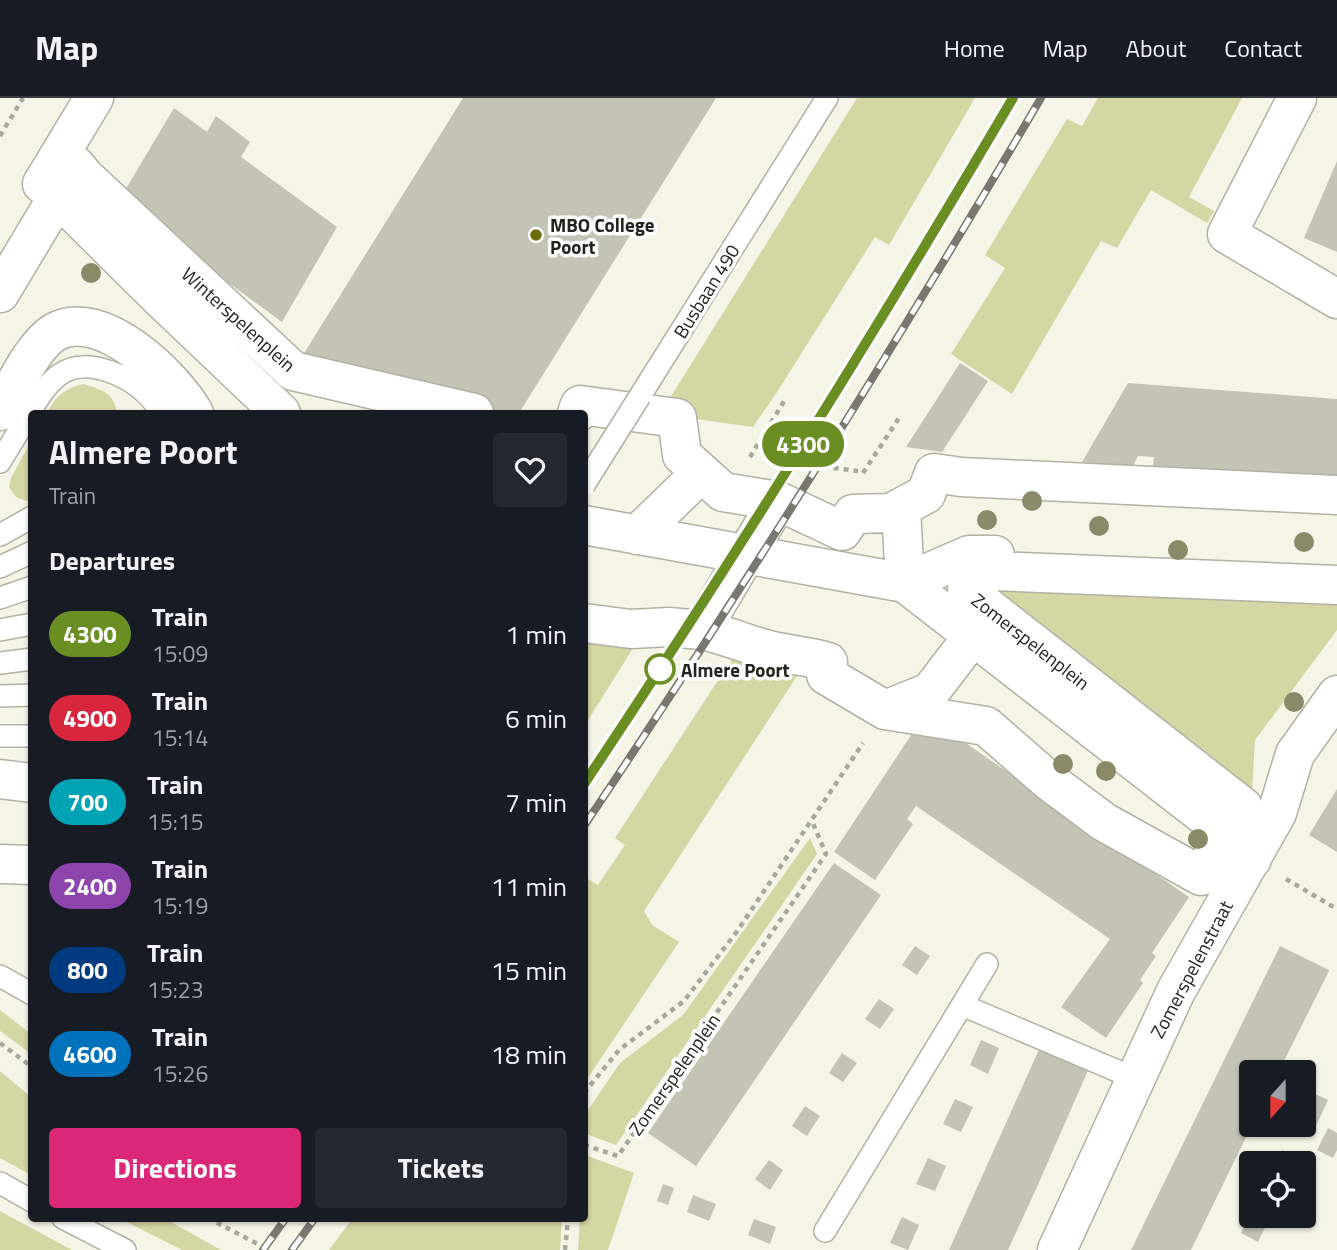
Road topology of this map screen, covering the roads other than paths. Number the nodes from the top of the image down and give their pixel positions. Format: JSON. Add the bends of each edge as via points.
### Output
{"nodes":[{"id":1,"x":94,"y":98,"type":"edge"},
{"id":2,"x":827,"y":98,"type":"edge"},
{"id":3,"x":1297,"y":98,"type":"edge"},
{"id":4,"x":51,"y":189,"type":"junction"},
{"id":5,"x":0,"y":255,"type":"edge"},
{"id":6,"x":0,"y":293,"type":"edge"},
{"id":7,"x":1337,"y":299,"type":"edge"},
{"id":8,"x":31,"y":410,"type":"edge"},
{"id":9,"x":160,"y":410,"type":"edge"},
{"id":10,"x":192,"y":410,"type":"edge"},
{"id":11,"x":278,"y":410,"type":"edge"},
{"id":12,"x":461,"y":410,"type":"edge"},
{"id":13,"x":578,"y":410,"type":"edge"},
{"id":14,"x":0,"y":411,"type":"edge"},
{"id":15,"x":28,"y":415,"type":"edge"},
{"id":16,"x":0,"y":462,"type":"edge"},
{"id":17,"x":701,"y":473,"type":"junction"},
{"id":18,"x":588,"y":479,"type":"edge"},
{"id":19,"x":1337,"y":495,"type":"edge"},
{"id":20,"x":778,"y":501,"type":"junction"},
{"id":21,"x":901,"y":508,"type":"junction"},
{"id":22,"x":28,"y":519,"type":"edge"},
{"id":23,"x":588,"y":526,"type":"edge"},
{"id":24,"x":0,"y":535,"type":"edge"},
{"id":25,"x":637,"y":535,"type":"junction"},
{"id":26,"x":28,"y":554,"type":"edge"},
{"id":27,"x":746,"y":555,"type":"junction"},
{"id":28,"x":1337,"y":560,"type":"edge"},
{"id":29,"x":0,"y":567,"type":"edge"},
{"id":30,"x":905,"y":583,"type":"junction"},
{"id":31,"x":1337,"y":584,"type":"edge"},
{"id":32,"x":28,"y":588,"type":"edge"},
{"id":33,"x":0,"y":597,"type":"edge"},
{"id":34,"x":588,"y":624,"type":"edge"},
{"id":35,"x":28,"y":625,"type":"edge"},
{"id":36,"x":0,"y":630,"type":"edge"},
{"id":37,"x":701,"y":630,"type":"junction"},
{"id":38,"x":973,"y":636,"type":"junction"},
{"id":39,"x":28,"y":660,"type":"edge"},
{"id":40,"x":0,"y":663,"type":"edge"},
{"id":41,"x":28,"y":695,"type":"edge"},
{"id":42,"x":1337,"y":695,"type":"edge"},
{"id":43,"x":0,"y":696,"type":"edge"},
{"id":44,"x":885,"y":710,"type":"junction"},
{"id":45,"x":0,"y":736,"type":"edge"},
{"id":46,"x":28,"y":736,"type":"edge"},
{"id":47,"x":0,"y":770,"type":"edge"},
{"id":48,"x":28,"y":773,"type":"edge"},
{"id":49,"x":0,"y":779,"type":"edge"},
{"id":50,"x":28,"y":782,"type":"edge"},
{"id":51,"x":1240,"y":846,"type":"junction"},
{"id":52,"x":0,"y":864,"type":"edge"},
{"id":53,"x":28,"y":865,"type":"edge"},
{"id":54,"x":987,"y":964,"type":"dead end"},
{"id":55,"x":0,"y":976,"type":"edge"},
{"id":56,"x":28,"y":991,"type":"edge"},
{"id":57,"x":962,"y":1005,"type":"junction"},
{"id":58,"x":1134,"y":1078,"type":"junction"},
{"id":59,"x":0,"y":1183,"type":"edge"},
{"id":60,"x":28,"y":1199,"type":"edge"},
{"id":61,"x":71,"y":1222,"type":"edge"},
{"id":62,"x":825,"y":1231,"type":"dead end"},
{"id":63,"x":125,"y":1250,"type":"edge"},
{"id":64,"x":1056,"y":1250,"type":"edge"}],
"edges":[{"from":1,"to":4,"type":"street"},
{"from":2,"to":18,"type":"lane","name":"Busbaan 490","bridge":true},
{"from":3,"to":7,"type":"street","via":[[1227,234]]},
{"from":4,"to":5,"type":"street"},
{"from":4,"to":6,"type":"street","name":"Winterspelenplein"},
{"from":4,"to":11,"type":"street","name":"Winterspelenplein"},
{"from":4,"to":12,"type":"street","name":"Winterspelenplein","via":[[76,166],[293,371]]},
{"from":8,"to":9,"type":"lane","via":[[55,377],[75,367],[101,368],[125,378],[151,396]]},
{"from":10,"to":14,"type":"street","via":[[168,378],[133,349],[102,331],[80,326],[55,332],[42,343]]},
{"from":13,"to":17,"type":"street","via":[[580,405],[677,418],[682,455]]},
{"from":15,"to":16,"type":"lane"},
{"from":17,"to":20,"type":"street","via":[[723,492]]},
{"from":17,"to":25,"type":"street"},
{"from":19,"to":21,"type":"street","via":[[934,473],[926,494]]},
{"from":20,"to":21,"type":"street","via":[[842,531],[853,514],[891,513]]},
{"from":20,"to":27,"type":"street"},
{"from":21,"to":30,"type":"street"},
{"from":22,"to":24,"type":"lane"},
{"from":23,"to":25,"type":"street"},
{"from":25,"to":27,"type":"street"},
{"from":26,"to":29,"type":"lane"},
{"from":27,"to":30,"type":"street","name":"Zomerspelenplein"},
{"from":27,"to":37,"type":"street"},
{"from":28,"to":30,"type":"street","via":[[969,555]]},
{"from":30,"to":38,"type":"street","name":"Zomerspelenplein"},
{"from":31,"to":51,"type":"street","name":"Zomerspelenplein","via":[[970,570],[967,591],[1243,807]]},
{"from":32,"to":33,"type":"lane"},
{"from":34,"to":37,"type":"street"},
{"from":35,"to":36,"type":"lane"},
{"from":37,"to":44,"type":"street","name":"Zomerspelenplein","via":[[828,662],[825,675]]},
{"from":38,"to":44,"type":"street","name":"Zomerspelenplein","via":[[930,692]]},
{"from":38,"to":51,"type":"street","name":"Zomerspelenplein"},
{"from":39,"to":40,"type":"lane"},
{"from":41,"to":43,"type":"lane"},
{"from":42,"to":51,"type":"street","name":"Zomerspelenstraat","via":[[1295,754],[1278,813]]},
{"from":44,"to":51,"type":"street","name":"Zomerspelenplein","via":[[986,726],[1104,822],[1201,876]]},
{"from":45,"to":46,"type":"lane"},
{"from":47,"to":48,"type":"lane"},
{"from":49,"to":50,"type":"street"},
{"from":51,"to":58,"type":"street","name":"Zomerspelenstraat"},
{"from":52,"to":53,"type":"street"},
{"from":54,"to":57,"type":"lane"},
{"from":55,"to":56,"type":"lane"},
{"from":57,"to":58,"type":"lane"},
{"from":57,"to":62,"type":"lane"},
{"from":58,"to":64,"type":"street","name":"Zomerspelenstraat"},
{"from":59,"to":60,"type":"lane"},
{"from":61,"to":63,"type":"lane"}]}
